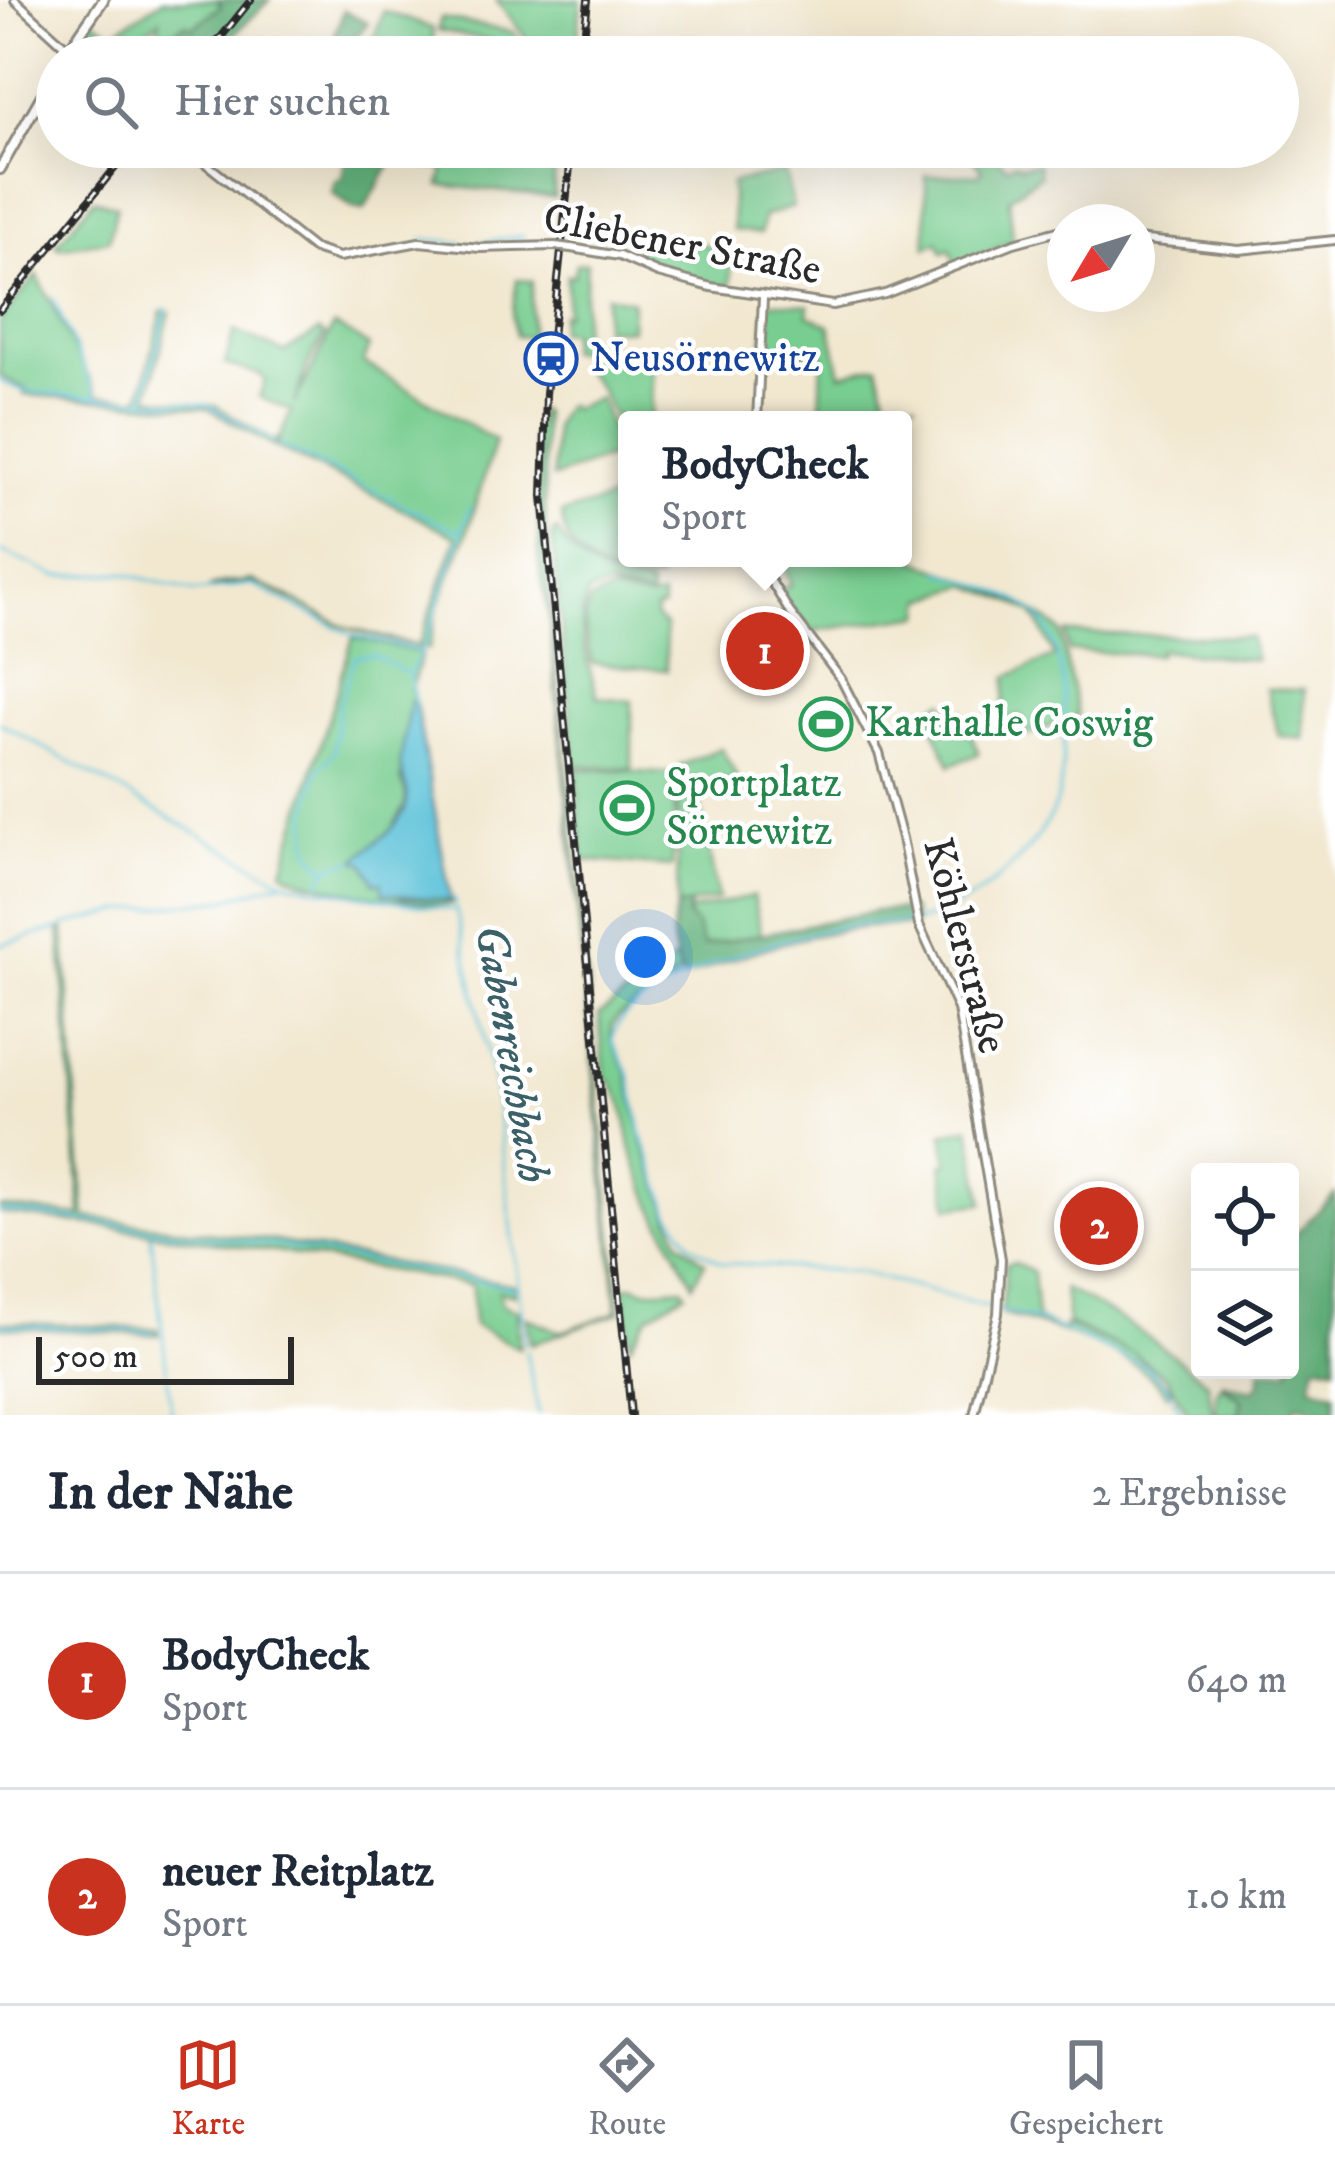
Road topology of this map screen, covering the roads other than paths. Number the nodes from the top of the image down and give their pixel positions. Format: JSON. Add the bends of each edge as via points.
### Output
{"nodes":[{"id":1,"x":15,"y":0,"type":"edge"},
{"id":2,"x":103,"y":0,"type":"edge"},
{"id":3,"x":51,"y":36,"type":"edge"},
{"id":4,"x":81,"y":36,"type":"edge"},
{"id":5,"x":36,"y":106,"type":"edge"},
{"id":6,"x":212,"y":168,"type":"edge"},
{"id":7,"x":0,"y":169,"type":"edge"},
{"id":8,"x":1047,"y":234,"type":"edge"},
{"id":9,"x":1335,"y":240,"type":"edge"},
{"id":10,"x":1155,"y":241,"type":"edge"},
{"id":11,"x":763,"y":297,"type":"junction"},
{"id":12,"x":757,"y":411,"type":"edge"},
{"id":13,"x":762,"y":567,"type":"edge"},
{"id":14,"x":974,"y":1415,"type":"edge"}],
"edges":[{"from":1,"to":3,"type":"street"},
{"from":2,"to":4,"type":"main road"},
{"from":5,"to":7,"type":"main road"},
{"from":6,"to":11,"type":"street","name":"Cliebener Straße","bridge":true,"via":[[334,257],[419,242],[555,246]]},
{"from":8,"to":11,"type":"street","name":"Cliebener Straße","via":[[856,302]]},
{"from":9,"to":10,"type":"street","via":[[1239,250]]},
{"from":11,"to":12,"type":"street"},
{"from":13,"to":14,"type":"street","name":"Köhlerstraße","via":[[841,679],[879,753],[918,921],[959,1016],[1000,1247],[999,1311]]}]}
